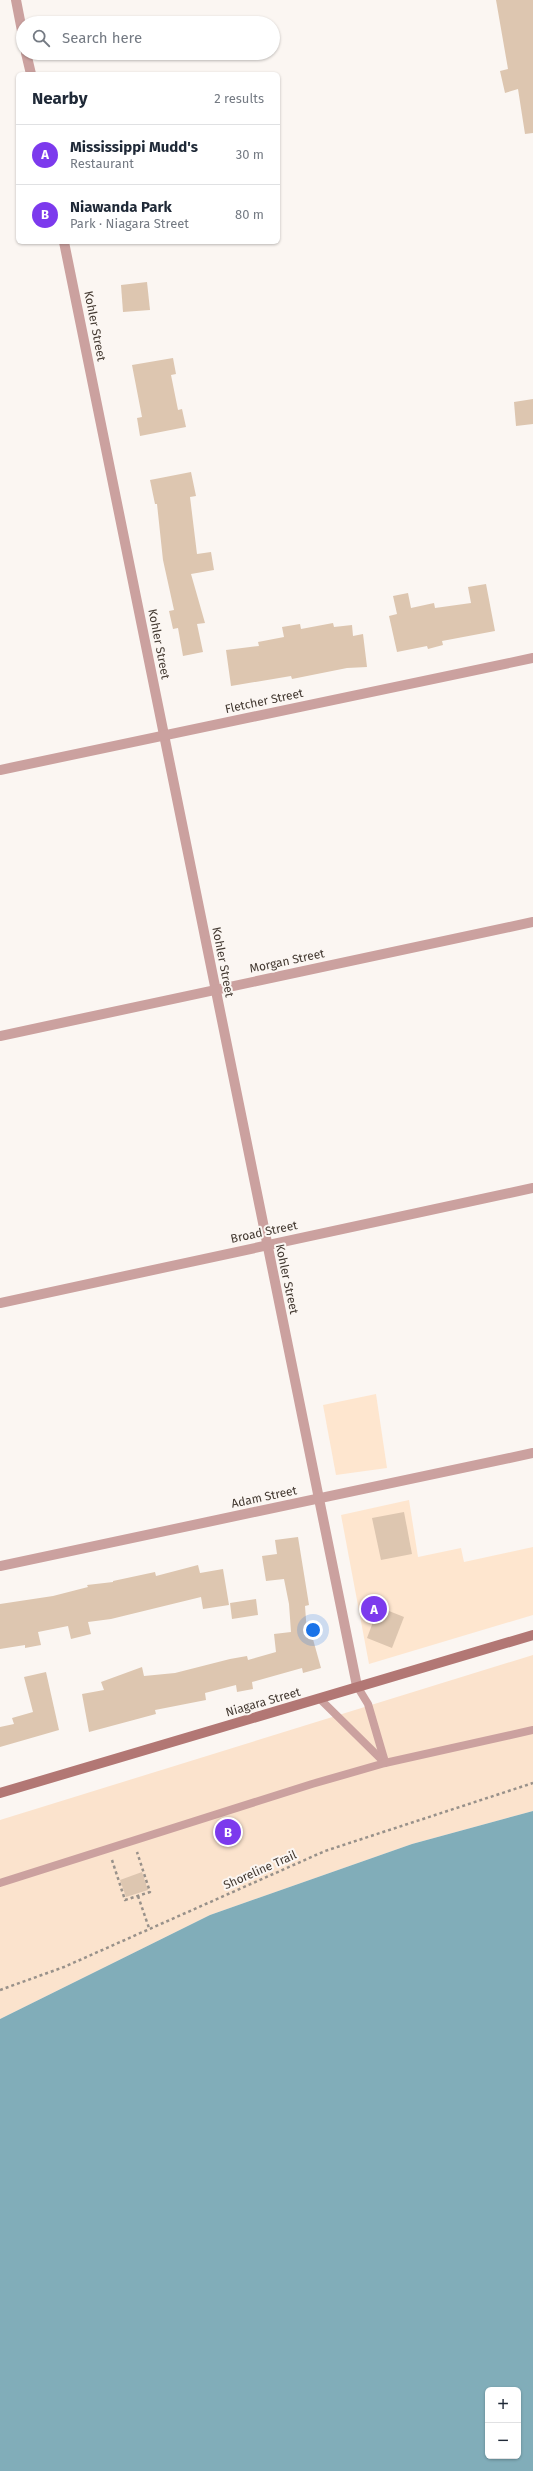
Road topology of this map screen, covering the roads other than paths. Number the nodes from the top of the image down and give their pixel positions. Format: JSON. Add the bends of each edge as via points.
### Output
{"nodes":[{"id":1,"x":16,"y":0,"type":"edge"},
{"id":2,"x":19,"y":16,"type":"edge"},
{"id":3,"x":28,"y":60,"type":"edge"},
{"id":4,"x":31,"y":72,"type":"edge"},
{"id":5,"x":64,"y":244,"type":"edge"},
{"id":6,"x":533,"y":658,"type":"edge"},
{"id":7,"x":164,"y":736,"type":"junction"},
{"id":8,"x":0,"y":770,"type":"edge"},
{"id":9,"x":533,"y":922,"type":"edge"},
{"id":10,"x":215,"y":990,"type":"junction"},
{"id":11,"x":0,"y":1036,"type":"edge"},
{"id":12,"x":533,"y":1188,"type":"edge"},
{"id":13,"x":267,"y":1245,"type":"junction"},
{"id":14,"x":0,"y":1303,"type":"edge"},
{"id":15,"x":533,"y":1453,"type":"edge"},
{"id":16,"x":318,"y":1499,"type":"junction"},
{"id":17,"x":0,"y":1566,"type":"edge"},
{"id":18,"x":533,"y":1635,"type":"edge"},
{"id":19,"x":357,"y":1686,"type":"junction"},
{"id":20,"x":320,"y":1699,"type":"junction"},
{"id":21,"x":533,"y":1730,"type":"edge"},
{"id":22,"x":385,"y":1763,"type":"junction"},
{"id":23,"x":0,"y":1793,"type":"edge"},
{"id":24,"x":0,"y":1883,"type":"edge"}],
"edges":[{"from":1,"to":2,"type":"street"},
{"from":3,"to":4,"type":"street"},
{"from":5,"to":7,"type":"street","name":"Kohler Street"},
{"from":6,"to":7,"type":"street","name":"Fletcher Street"},
{"from":7,"to":8,"type":"street","name":"Fletcher Street"},
{"from":7,"to":10,"type":"street","name":"Kohler Street"},
{"from":9,"to":10,"type":"street","name":"Morgan Street"},
{"from":10,"to":11,"type":"street","name":"Morgan Street"},
{"from":10,"to":13,"type":"street","name":"Kohler Street"},
{"from":12,"to":13,"type":"street","name":"Broad Street"},
{"from":13,"to":14,"type":"street","name":"Broad Street"},
{"from":13,"to":16,"type":"street","name":"Kohler Street"},
{"from":15,"to":16,"type":"street","name":"Adam Street"},
{"from":16,"to":17,"type":"street","name":"Adam Street"},
{"from":16,"to":19,"type":"street","name":"Kohler Street"},
{"from":18,"to":19,"type":"main road","name":"Niagara Street"},
{"from":19,"to":20,"type":"main road","name":"Niagara Street"},
{"from":19,"to":22,"type":"lane","via":[[368,1704]]},
{"from":20,"to":22,"type":"lane"},
{"from":20,"to":23,"type":"main road","name":"Niagara Street"},
{"from":21,"to":22,"type":"lane"},
{"from":22,"to":24,"type":"lane"}]}
